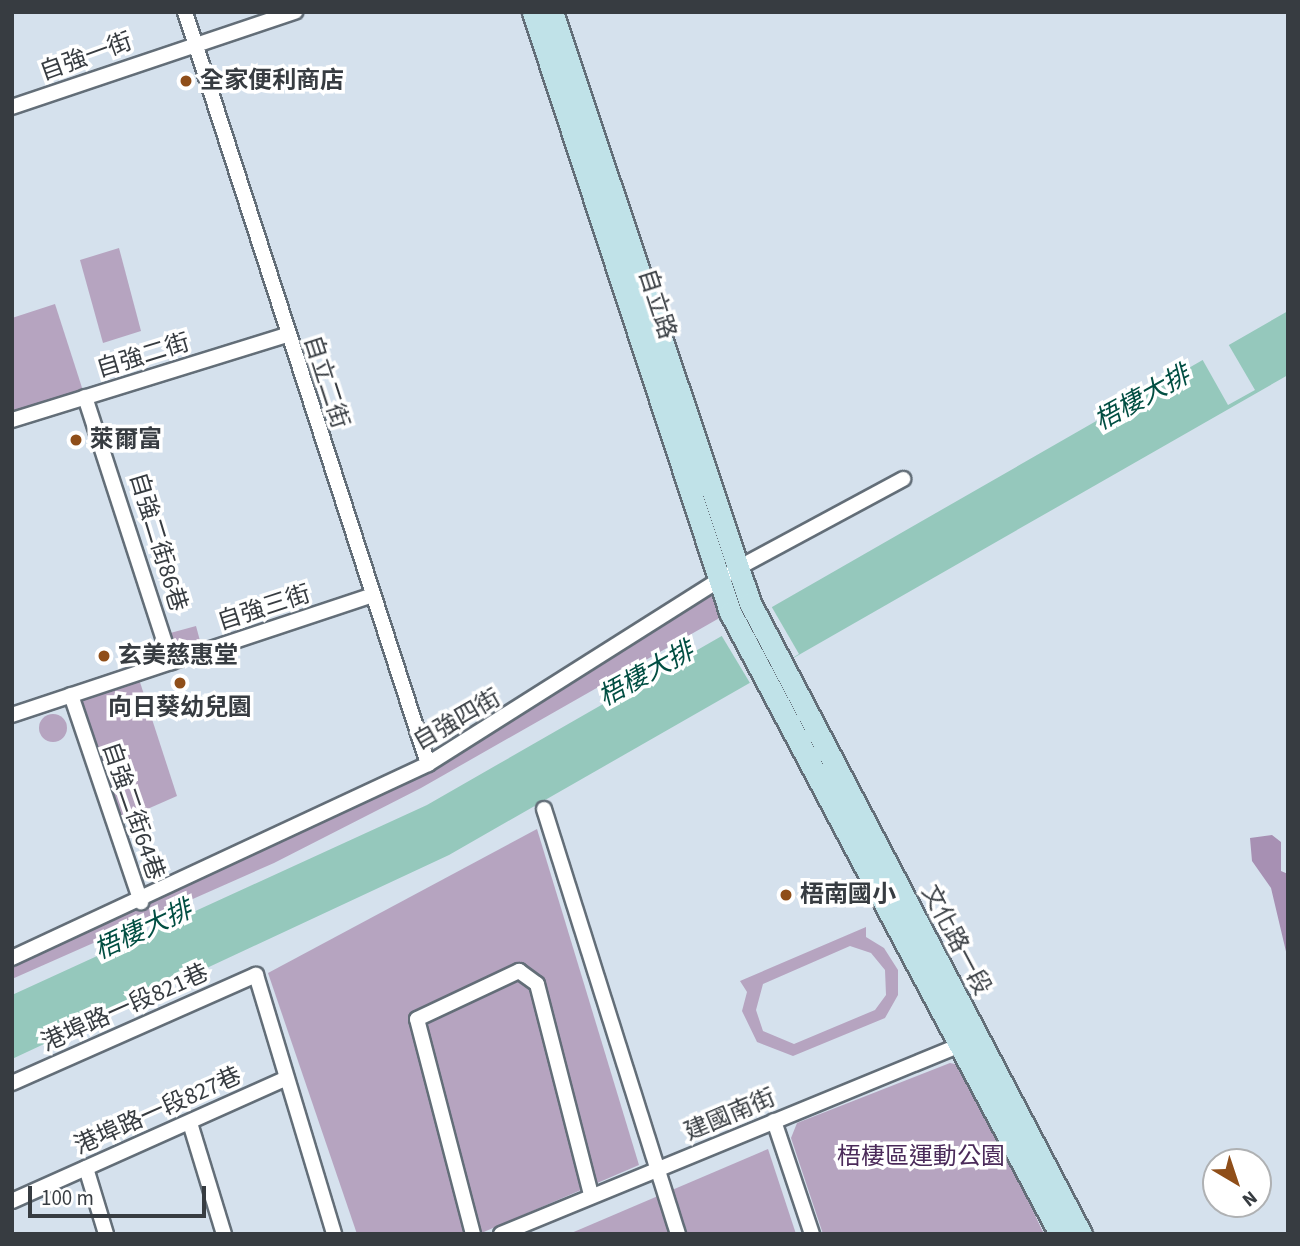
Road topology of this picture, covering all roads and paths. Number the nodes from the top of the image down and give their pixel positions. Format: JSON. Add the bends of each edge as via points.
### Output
{"nodes":[{"id":1,"x":185,"y":12,"type":"edge"},
{"id":2,"x":295,"y":12,"type":"edge"},
{"id":3,"x":533,"y":12,"type":"edge"},
{"id":4,"x":552,"y":12,"type":"edge"},
{"id":5,"x":194,"y":42,"type":"junction"},
{"id":6,"x":12,"y":107,"type":"edge"},
{"id":7,"x":287,"y":335,"type":"junction"},
{"id":8,"x":85,"y":397,"type":"junction"},
{"id":9,"x":12,"y":420,"type":"edge"},
{"id":10,"x":903,"y":479,"type":"dead end"},
{"id":11,"x":729,"y":576,"type":"junction"},
{"id":12,"x":370,"y":596,"type":"junction"},
{"id":13,"x":171,"y":662,"type":"junction"},
{"id":14,"x":775,"y":677,"type":"junction"},
{"id":15,"x":71,"y":695,"type":"junction"},
{"id":16,"x":12,"y":715,"type":"edge"},
{"id":17,"x":428,"y":764,"type":"junction"},
{"id":18,"x":544,"y":809,"type":"dead end"},
{"id":19,"x":141,"y":902,"type":"junction"},
{"id":20,"x":12,"y":958,"type":"edge"},
{"id":21,"x":968,"y":1042,"type":"junction"},
{"id":22,"x":285,"y":1079,"type":"junction"},
{"id":23,"x":12,"y":1083,"type":"edge"},
{"id":24,"x":774,"y":1121,"type":"junction"},
{"id":25,"x":190,"y":1123,"type":"junction"},
{"id":26,"x":86,"y":1168,"type":"junction"},
{"id":27,"x":657,"y":1170,"type":"junction"},
{"id":28,"x":591,"y":1195,"type":"junction"},
{"id":29,"x":12,"y":1202,"type":"edge"},
{"id":30,"x":536,"y":1219,"type":"junction"},
{"id":31,"x":106,"y":1234,"type":"edge"},
{"id":32,"x":224,"y":1234,"type":"edge"},
{"id":33,"x":334,"y":1234,"type":"edge"},
{"id":34,"x":473,"y":1234,"type":"edge"},
{"id":35,"x":501,"y":1234,"type":"edge"},
{"id":36,"x":541,"y":1234,"type":"edge"},
{"id":37,"x":678,"y":1234,"type":"edge"},
{"id":38,"x":812,"y":1234,"type":"edge"},
{"id":39,"x":1060,"y":1234,"type":"edge"},
{"id":40,"x":1081,"y":1234,"type":"edge"}],
"edges":[{"from":1,"to":5,"type":"street","name":"自立二街"},
{"from":2,"to":5,"type":"street","name":"自強一街"},
{"from":3,"to":11,"type":"street","name":"自立路"},
{"from":4,"to":11,"type":"street","name":"自立路"},
{"from":5,"to":6,"type":"street","name":"自強一街"},
{"from":5,"to":7,"type":"street","name":"自立二街"},
{"from":7,"to":8,"type":"street","name":"自強二街"},
{"from":7,"to":12,"type":"street","name":"自立二街"},
{"from":8,"to":9,"type":"street","name":"自強二街"},
{"from":8,"to":13,"type":"street","name":"自強二街86巷"},
{"from":10,"to":11,"type":"street","name":"自強四街"},
{"from":11,"to":14,"type":"street","name":"自立路","via":[[750,603]]},
{"from":11,"to":14,"type":"street","name":"自立路","via":[[730,612]]},
{"from":11,"to":17,"type":"street","name":"自強四街"},
{"from":12,"to":13,"type":"street","name":"自強三街"},
{"from":12,"to":17,"type":"street","name":"自立二街"},
{"from":13,"to":15,"type":"street","name":"自強三街"},
{"from":14,"to":21,"type":"street","name":"文化路一段"},
{"from":15,"to":16,"type":"street","name":"自強三街"},
{"from":15,"to":19,"type":"street","name":"自強二街64巷"},
{"from":17,"to":19,"type":"street","name":"自強四街"},
{"from":18,"to":27,"type":"street"},
{"from":19,"to":20,"type":"street","name":"自強四街"},
{"from":21,"to":24,"type":"street","name":"建國南街"},
{"from":21,"to":39,"type":"street","name":"文化路一段"},
{"from":21,"to":40,"type":"street","name":"文化路一段"},
{"from":22,"to":23,"type":"street","name":"港埠路一段821巷","via":[[256,975]]},
{"from":22,"to":25,"type":"street","name":"港埠路一段827巷"},
{"from":22,"to":33,"type":"street"},
{"from":24,"to":27,"type":"street","name":"建國南街"},
{"from":24,"to":38,"type":"street"},
{"from":25,"to":26,"type":"street","name":"港埠路一段827巷"},
{"from":25,"to":32,"type":"street"},
{"from":26,"to":29,"type":"street","name":"港埠路一段827巷"},
{"from":26,"to":31,"type":"street"},
{"from":27,"to":28,"type":"street","name":"建國南街"},
{"from":27,"to":37,"type":"street"},
{"from":28,"to":30,"type":"street","name":"建國南街"},
{"from":28,"to":34,"type":"street","via":[[537,984],[519,971],[417,1019]]},
{"from":30,"to":35,"type":"street","name":"建國南街"},
{"from":30,"to":36,"type":"street"}]}
